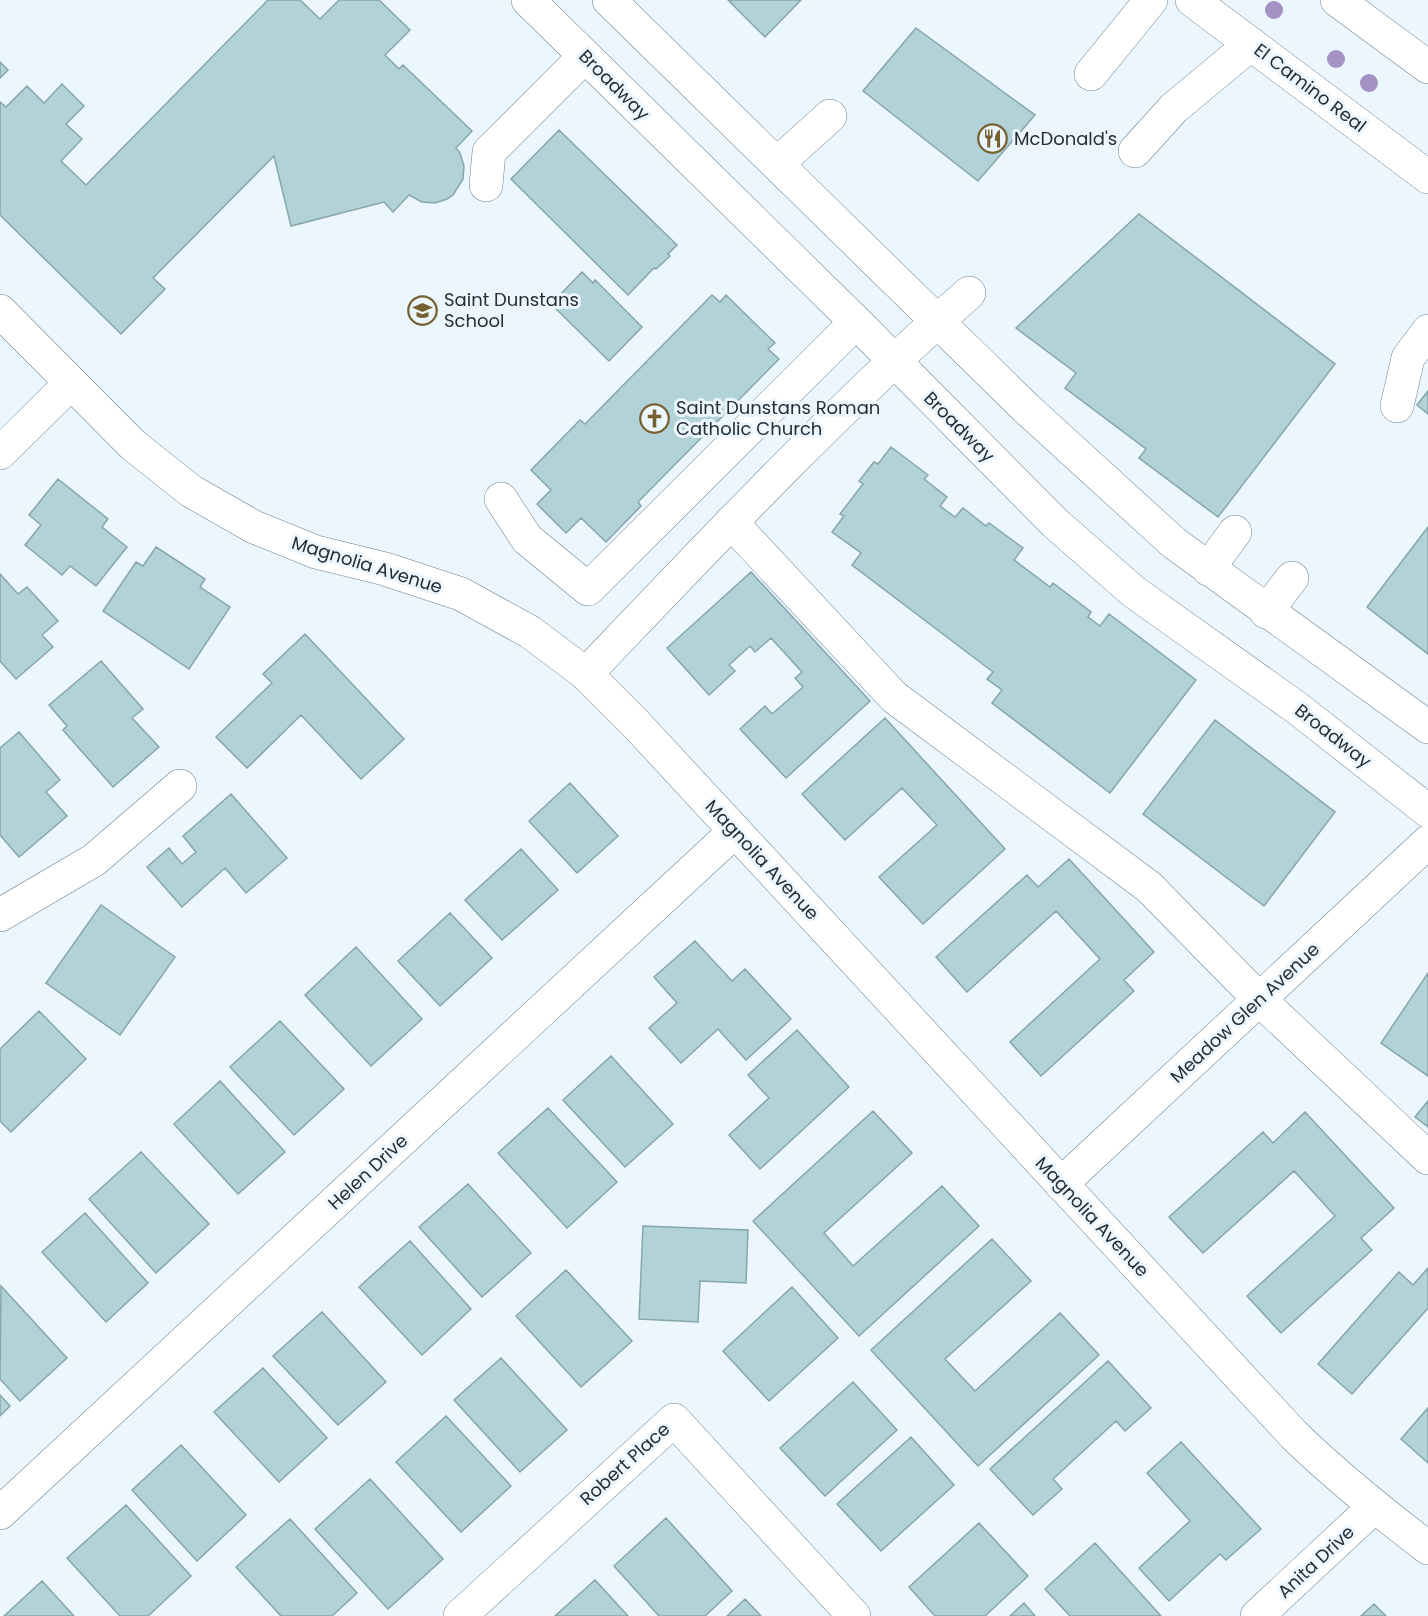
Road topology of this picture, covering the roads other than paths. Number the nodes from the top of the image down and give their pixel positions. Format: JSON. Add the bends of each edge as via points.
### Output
{"nodes":[{"id":1,"x":528,"y":0,"type":"edge"},
{"id":2,"x":609,"y":0,"type":"edge"},
{"id":3,"x":1151,"y":0,"type":"edge"},
{"id":4,"x":1192,"y":0,"type":"edge"},
{"id":5,"x":1337,"y":0,"type":"edge"},
{"id":6,"x":1251,"y":44,"type":"junction"},
{"id":7,"x":585,"y":56,"type":"junction"},
{"id":8,"x":1428,"y":68,"type":"edge"},
{"id":9,"x":1091,"y":74,"type":"dead end"},
{"id":10,"x":830,"y":116,"type":"dead end"},
{"id":11,"x":1135,"y":151,"type":"dead end"},
{"id":12,"x":777,"y":164,"type":"junction"},
{"id":13,"x":1428,"y":177,"type":"edge"},
{"id":14,"x":486,"y":185,"type":"dead end"},
{"id":15,"x":969,"y":292,"type":"dead end"},
{"id":16,"x":0,"y":311,"type":"edge"},
{"id":17,"x":937,"y":320,"type":"junction"},
{"id":18,"x":856,"y":322,"type":"junction"},
{"id":19,"x":1428,"y":331,"type":"edge"},
{"id":20,"x":893,"y":362,"type":"junction"},
{"id":21,"x":71,"y":383,"type":"junction"},
{"id":22,"x":1397,"y":405,"type":"dead end"},
{"id":23,"x":0,"y":453,"type":"edge"},
{"id":24,"x":501,"y":499,"type":"dead end"},
{"id":25,"x":731,"y":522,"type":"junction"},
{"id":26,"x":1235,"y":532,"type":"dead end"},
{"id":27,"x":1208,"y":568,"type":"junction"},
{"id":28,"x":1292,"y":578,"type":"dead end"},
{"id":29,"x":1266,"y":612,"type":"junction"},
{"id":30,"x":586,"y":674,"type":"junction"},
{"id":31,"x":1428,"y":727,"type":"edge"},
{"id":32,"x":180,"y":786,"type":"dead end"},
{"id":33,"x":1428,"y":811,"type":"edge"},
{"id":34,"x":735,"y":831,"type":"junction"},
{"id":35,"x":1428,"y":842,"type":"edge"},
{"id":36,"x":0,"y":915,"type":"edge"},
{"id":37,"x":1260,"y":1000,"type":"junction"},
{"id":38,"x":1428,"y":1158,"type":"edge"},
{"id":39,"x":1061,"y":1184,"type":"junction"},
{"id":40,"x":1374,"y":1507,"type":"junction"},
{"id":41,"x":0,"y":1513,"type":"edge"},
{"id":42,"x":1428,"y":1548,"type":"edge"},
{"id":43,"x":460,"y":1616,"type":"edge"},
{"id":44,"x":854,"y":1616,"type":"edge"},
{"id":45,"x":1257,"y":1616,"type":"edge"}],
"edges":[{"from":1,"to":7,"type":"street","name":"Broadway"},
{"from":2,"to":12,"type":"street"},
{"from":3,"to":9,"type":"street"},
{"from":4,"to":6,"type":"street","name":"El Camino Real"},
{"from":5,"to":8,"type":"street"},
{"from":6,"to":11,"type":"street","via":[[1174,108]]},
{"from":6,"to":13,"type":"street","name":"El Camino Real"},
{"from":7,"to":14,"type":"street","via":[[489,152]]},
{"from":7,"to":18,"type":"street","name":"Broadway"},
{"from":10,"to":12,"type":"street"},
{"from":12,"to":17,"type":"street"},
{"from":15,"to":17,"type":"street"},
{"from":16,"to":21,"type":"street","name":"Magnolia Avenue"},
{"from":17,"to":20,"type":"street"},
{"from":17,"to":27,"type":"street","via":[[1099,476]]},
{"from":18,"to":20,"type":"street","name":"Broadway"},
{"from":18,"to":24,"type":"street","via":[[588,588],[527,539]]},
{"from":19,"to":22,"type":"street","via":[[1408,358]]},
{"from":20,"to":25,"type":"street"},
{"from":20,"to":33,"type":"street","name":"Broadway","via":[[1055,523],[1134,592],[1297,708]]},
{"from":21,"to":23,"type":"street"},
{"from":21,"to":30,"type":"street","name":"Magnolia Avenue","via":[[158,465],[191,491],[245,522],[316,552],[461,594],[530,632]]},
{"from":25,"to":30,"type":"street"},
{"from":25,"to":37,"type":"street","via":[[894,697],[1149,887]]},
{"from":26,"to":27,"type":"street"},
{"from":27,"to":29,"type":"street"},
{"from":28,"to":29,"type":"street"},
{"from":29,"to":31,"type":"street"},
{"from":30,"to":34,"type":"street","name":"Magnolia Avenue"},
{"from":32,"to":36,"type":"street","via":[[94,860]]},
{"from":34,"to":39,"type":"street","name":"Magnolia Avenue"},
{"from":34,"to":41,"type":"street","name":"Helen Drive"},
{"from":35,"to":37,"type":"street","name":"Meadow Glen Avenue"},
{"from":37,"to":38,"type":"street"},
{"from":37,"to":39,"type":"street","name":"Meadow Glen Avenue"},
{"from":39,"to":40,"type":"street","name":"Magnolia Avenue","via":[[1294,1434]]},
{"from":40,"to":42,"type":"street","name":"Magnolia Avenue"},
{"from":40,"to":45,"type":"street","name":"Anita Drive"},
{"from":43,"to":44,"type":"street","name":"Robert Place","via":[[674,1420]]}]}
